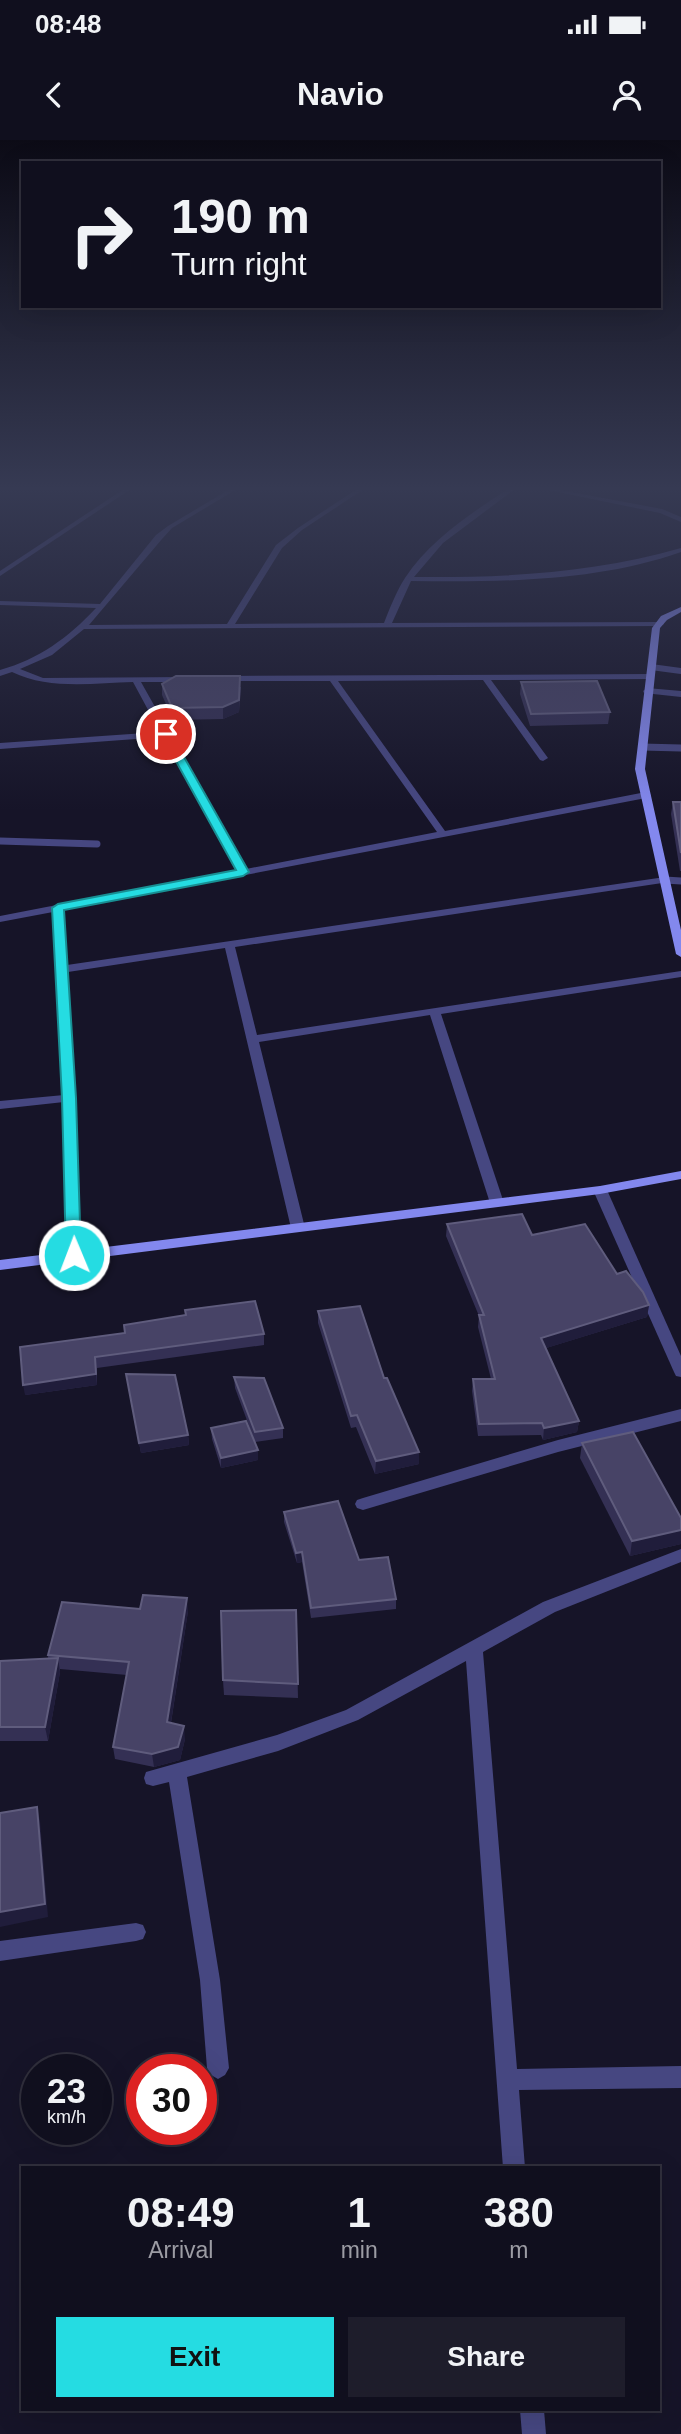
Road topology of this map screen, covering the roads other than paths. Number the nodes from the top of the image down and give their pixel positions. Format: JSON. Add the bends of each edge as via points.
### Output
{"nodes":[{"id":1,"x":109,"y":596,"type":"edge"},
{"id":2,"x":249,"y":596,"type":"edge"},
{"id":3,"x":400,"y":596,"type":"edge"},
{"id":4,"x":0,"y":603,"type":"edge"},
{"id":5,"x":101,"y":606,"type":"junction"},
{"id":6,"x":681,"y":609,"type":"edge"},
{"id":7,"x":660,"y":624,"type":"junction"},
{"id":8,"x":387,"y":625,"type":"junction"},
{"id":9,"x":230,"y":626,"type":"junction"},
{"id":10,"x":83,"y":627,"type":"junction"},
{"id":11,"x":15,"y":670,"type":"junction"},
{"id":12,"x":650,"y":671,"type":"junction"},
{"id":13,"x":681,"y":671,"type":"edge"},
{"id":14,"x":0,"y":673,"type":"edge"},
{"id":15,"x":485,"y":677,"type":"junction"},
{"id":16,"x":332,"y":678,"type":"junction"},
{"id":17,"x":201,"y":679,"type":"edge"},
{"id":18,"x":214,"y":679,"type":"edge"},
{"id":19,"x":136,"y":680,"type":"junction"},
{"id":20,"x":647,"y":691,"type":"junction"},
{"id":21,"x":681,"y":694,"type":"edge"},
{"id":22,"x":166,"y":734,"type":"junction"},
{"id":23,"x":0,"y":746,"type":"edge"},
{"id":24,"x":642,"y":747,"type":"junction"},
{"id":25,"x":681,"y":748,"type":"edge"},
{"id":26,"x":543,"y":758,"type":"dead end"},
{"id":27,"x":646,"y":795,"type":"junction"},
{"id":28,"x":443,"y":834,"type":"junction"},
{"id":29,"x":0,"y":841,"type":"edge"},
{"id":30,"x":97,"y":845,"type":"dead end"},
{"id":31,"x":243,"y":872,"type":"junction"},
{"id":32,"x":664,"y":880,"type":"junction"},
{"id":33,"x":681,"y":881,"type":"edge"},
{"id":34,"x":58,"y":908,"type":"junction"},
{"id":35,"x":0,"y":919,"type":"edge"},
{"id":36,"x":677,"y":922,"type":"edge"},
{"id":37,"x":229,"y":944,"type":"junction"},
{"id":38,"x":681,"y":954,"type":"edge"},
{"id":39,"x":62,"y":969,"type":"junction"},
{"id":40,"x":681,"y":974,"type":"edge"},
{"id":41,"x":435,"y":1012,"type":"junction"},
{"id":42,"x":252,"y":1039,"type":"junction"},
{"id":43,"x":69,"y":1098,"type":"junction"},
{"id":44,"x":0,"y":1105,"type":"edge"},
{"id":45,"x":681,"y":1175,"type":"edge"},
{"id":46,"x":600,"y":1190,"type":"junction"},
{"id":47,"x":498,"y":1203,"type":"junction"},
{"id":48,"x":298,"y":1228,"type":"junction"},
{"id":49,"x":74,"y":1255,"type":"junction"},
{"id":50,"x":0,"y":1265,"type":"edge"},
{"id":51,"x":681,"y":1372,"type":"edge"},
{"id":52,"x":681,"y":1415,"type":"edge"},
{"id":53,"x":363,"y":1504,"type":"dead end"},
{"id":54,"x":681,"y":1555,"type":"edge"},
{"id":55,"x":474,"y":1648,"type":"junction"},
{"id":56,"x":177,"y":1771,"type":"junction"},
{"id":57,"x":153,"y":1777,"type":"dead end"},
{"id":58,"x":136,"y":1932,"type":"dead end"},
{"id":59,"x":0,"y":1951,"type":"edge"},
{"id":60,"x":219,"y":2068,"type":"dead end"},
{"id":61,"x":681,"y":2077,"type":"edge"},
{"id":62,"x":507,"y":2080,"type":"junction"},
{"id":63,"x":514,"y":2166,"type":"edge"},
{"id":64,"x":532,"y":2411,"type":"edge"},
{"id":65,"x":534,"y":2434,"type":"edge"}],
"edges":[{"from":1,"to":5,"type":"street"},
{"from":2,"to":9,"type":"street"},
{"from":3,"to":8,"type":"street"},
{"from":4,"to":5,"type":"street"},
{"from":5,"to":10,"type":"street"},
{"from":6,"to":7,"type":"street"},
{"from":7,"to":8,"type":"street"},
{"from":7,"to":12,"type":"street"},
{"from":8,"to":9,"type":"street"},
{"from":9,"to":10,"type":"street"},
{"from":10,"to":11,"type":"street","via":[[42,658]]},
{"from":11,"to":14,"type":"street"},
{"from":11,"to":19,"type":"street","via":[[43,681]]},
{"from":12,"to":13,"type":"lane"},
{"from":12,"to":15,"type":"street"},
{"from":12,"to":20,"type":"street"},
{"from":15,"to":16,"type":"street"},
{"from":15,"to":26,"type":"street"},
{"from":16,"to":18,"type":"street"},
{"from":16,"to":28,"type":"street"},
{"from":17,"to":19,"type":"street"},
{"from":19,"to":22,"type":"street"},
{"from":20,"to":21,"type":"street"},
{"from":20,"to":24,"type":"street"},
{"from":22,"to":23,"type":"street"},
{"from":22,"to":31,"type":"street"},
{"from":24,"to":25,"type":"lane"},
{"from":24,"to":27,"type":"street","via":[[640,769]]},
{"from":27,"to":28,"type":"street"},
{"from":27,"to":32,"type":"street"},
{"from":28,"to":31,"type":"street"},
{"from":29,"to":30,"type":"lane"},
{"from":31,"to":34,"type":"street"},
{"from":32,"to":33,"type":"lane"},
{"from":32,"to":36,"type":"street"},
{"from":32,"to":37,"type":"street"},
{"from":34,"to":35,"type":"street"},
{"from":34,"to":39,"type":"street"},
{"from":36,"to":38,"type":"street"},
{"from":37,"to":39,"type":"street"},
{"from":37,"to":42,"type":"street"},
{"from":39,"to":43,"type":"street"},
{"from":40,"to":41,"type":"street"},
{"from":41,"to":42,"type":"street"},
{"from":41,"to":47,"type":"street"},
{"from":42,"to":48,"type":"street"},
{"from":43,"to":44,"type":"street"},
{"from":43,"to":49,"type":"street"},
{"from":45,"to":46,"type":"street"},
{"from":46,"to":47,"type":"street"},
{"from":46,"to":51,"type":"street"},
{"from":47,"to":48,"type":"street"},
{"from":48,"to":49,"type":"street"},
{"from":49,"to":50,"type":"street"},
{"from":52,"to":53,"type":"street"},
{"from":54,"to":55,"type":"street","via":[[549,1607]]},
{"from":55,"to":56,"type":"street","via":[[352,1714],[278,1743]]},
{"from":55,"to":62,"type":"street"},
{"from":56,"to":57,"type":"street"},
{"from":56,"to":60,"type":"street"},
{"from":58,"to":59,"type":"street"},
{"from":61,"to":62,"type":"street"},
{"from":62,"to":63,"type":"street"},
{"from":64,"to":65,"type":"street"}]}
